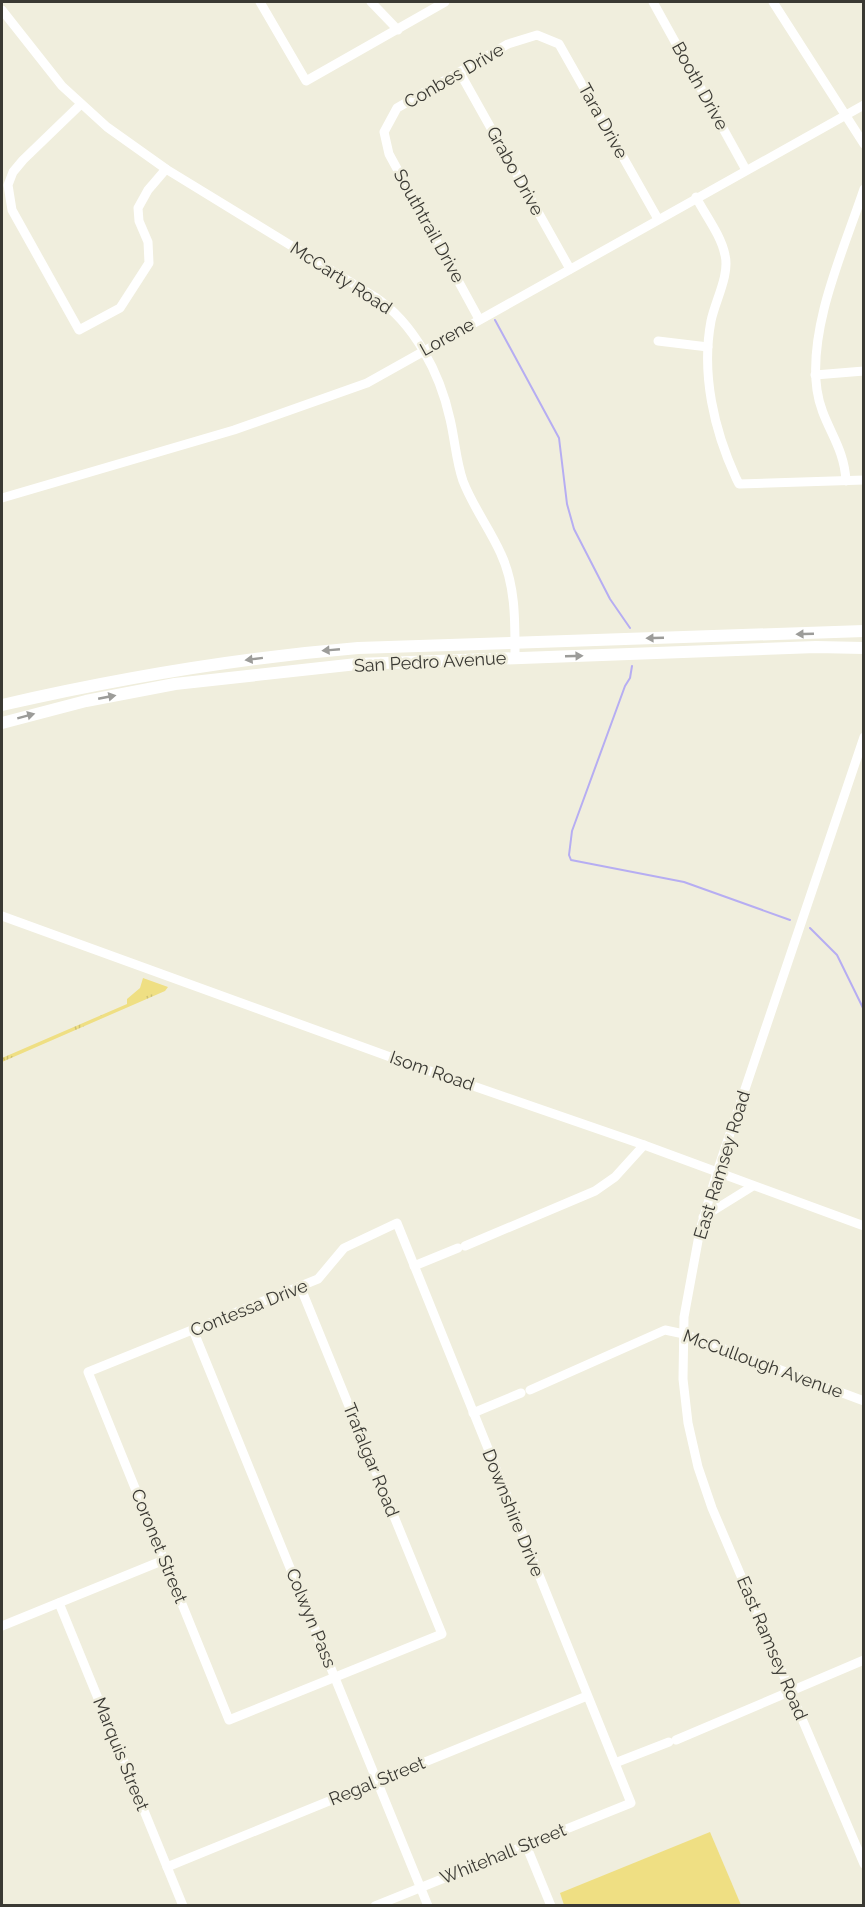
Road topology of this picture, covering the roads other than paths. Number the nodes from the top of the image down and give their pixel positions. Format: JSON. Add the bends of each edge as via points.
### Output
{"nodes":[{"id":1,"x":260,"y":2,"type":"edge"},
{"id":2,"x":371,"y":2,"type":"edge"},
{"id":3,"x":445,"y":2,"type":"edge"},
{"id":4,"x":653,"y":2,"type":"edge"},
{"id":5,"x":773,"y":2,"type":"edge"},
{"id":6,"x":2,"y":10,"type":"edge"},
{"id":7,"x":398,"y":30,"type":"junction"},
{"id":8,"x":537,"y":35,"type":"joint"},
{"id":9,"x":460,"y":73,"type":"junction"},
{"id":10,"x":81,"y":104,"type":"junction"},
{"id":11,"x":864,"y":105,"type":"edge"},
{"id":12,"x":846,"y":115,"type":"junction"},
{"id":13,"x":384,"y":132,"type":"joint"},
{"id":14,"x":864,"y":144,"type":"edge"},
{"id":15,"x":166,"y":169,"type":"junction"},
{"id":16,"x":746,"y":170,"type":"junction"},
{"id":17,"x":864,"y":189,"type":"edge"},
{"id":18,"x":696,"y":198,"type":"junction"},
{"id":19,"x":658,"y":219,"type":"junction"},
{"id":20,"x":570,"y":269,"type":"junction"},
{"id":21,"x":479,"y":319,"type":"junction"},
{"id":22,"x":658,"y":341,"type":"dead end"},
{"id":23,"x":708,"y":347,"type":"junction"},
{"id":24,"x":422,"y":351,"type":"junction"},
{"id":25,"x":864,"y":371,"type":"edge"},
{"id":26,"x":815,"y":375,"type":"junction"},
{"id":27,"x":864,"y":480,"type":"edge"},
{"id":28,"x":846,"y":481,"type":"junction"},
{"id":29,"x":2,"y":498,"type":"edge"},
{"id":30,"x":864,"y":631,"type":"edge"},
{"id":31,"x":714,"y":637,"type":"junction"},
{"id":32,"x":515,"y":643,"type":"junction"},
{"id":33,"x":864,"y":648,"type":"edge"},
{"id":34,"x":714,"y":650,"type":"junction"},
{"id":35,"x":515,"y":658,"type":"junction"},
{"id":36,"x":71,"y":688,"type":"junction"},
{"id":37,"x":46,"y":694,"type":"junction"},
{"id":38,"x":74,"y":704,"type":"junction"},
{"id":39,"x":2,"y":705,"type":"edge"},
{"id":40,"x":50,"y":710,"type":"junction"},
{"id":41,"x":2,"y":723,"type":"edge"},
{"id":42,"x":864,"y":737,"type":"edge"},
{"id":43,"x":2,"y":916,"type":"edge"},
{"id":44,"x":644,"y":1144,"type":"junction"},
{"id":45,"x":717,"y":1172,"type":"junction"},
{"id":46,"x":753,"y":1186,"type":"junction"},
{"id":47,"x":703,"y":1216,"type":"junction"},
{"id":48,"x":397,"y":1223,"type":"joint"},
{"id":49,"x":864,"y":1226,"type":"edge"},
{"id":50,"x":414,"y":1266,"type":"junction"},
{"id":51,"x":300,"y":1286,"type":"junction"},
{"id":52,"x":194,"y":1330,"type":"junction"},
{"id":53,"x":684,"y":1334,"type":"junction"},
{"id":54,"x":88,"y":1372,"type":"joint"},
{"id":55,"x":864,"y":1401,"type":"edge"},
{"id":56,"x":473,"y":1413,"type":"junction"},
{"id":57,"x":164,"y":1560,"type":"junction"},
{"id":58,"x":58,"y":1603,"type":"junction"},
{"id":59,"x":2,"y":1626,"type":"edge"},
{"id":60,"x":864,"y":1660,"type":"edge"},
{"id":61,"x":335,"y":1677,"type":"junction"},
{"id":62,"x":790,"y":1691,"type":"junction"},
{"id":63,"x":587,"y":1696,"type":"junction"},
{"id":64,"x":615,"y":1763,"type":"junction"},
{"id":65,"x":376,"y":1782,"type":"junction"},
{"id":66,"x":631,"y":1803,"type":"joint"},
{"id":67,"x":526,"y":1845,"type":"junction"},
{"id":68,"x":864,"y":1864,"type":"edge"},
{"id":69,"x":167,"y":1867,"type":"junction"},
{"id":70,"x":420,"y":1888,"type":"junction"},
{"id":71,"x":183,"y":1905,"type":"edge"},
{"id":72,"x":375,"y":1905,"type":"edge"},
{"id":73,"x":428,"y":1905,"type":"edge"},
{"id":74,"x":551,"y":1905,"type":"edge"}],
"edges":[{"from":1,"to":7,"type":"street","via":[[306,81]]},
{"from":2,"to":7,"type":"street"},
{"from":3,"to":7,"type":"street"},
{"from":4,"to":16,"type":"street","name":"Booth Drive"},
{"from":5,"to":12,"type":"street"},
{"from":6,"to":10,"type":"street","name":"McCarty Road","via":[[43,66]]},
{"from":8,"to":9,"type":"street","name":"Conbes Drive","via":[[508,44]]},
{"from":8,"to":19,"type":"street","name":"Tara Drive","via":[[553,40],[564,51]]},
{"from":9,"to":13,"type":"street","name":"Conbes Drive","via":[[397,108]]},
{"from":9,"to":20,"type":"street","name":"Grabo Drive"},
{"from":10,"to":15,"type":"street","name":"McCarty Road"},
{"from":10,"to":15,"type":"street","via":[[13,172],[8,185],[12,210],[80,330],[120,308],[149,263],[148,242],[138,208]]},
{"from":11,"to":12,"type":"street","name":"Lorene"},
{"from":12,"to":14,"type":"street"},
{"from":12,"to":16,"type":"street","name":"Lorene"},
{"from":13,"to":21,"type":"street","name":"Southtrail Drive","via":[[389,154]]},
{"from":15,"to":24,"type":"street","name":"McCarty Road","via":[[390,307]]},
{"from":16,"to":18,"type":"street","name":"Lorene"},
{"from":17,"to":26,"type":"street","via":[[818,333]]},
{"from":18,"to":19,"type":"street","name":"Lorene"},
{"from":18,"to":23,"type":"street","via":[[725,255],[726,267],[714,306]]},
{"from":19,"to":20,"type":"street","name":"Lorene"},
{"from":20,"to":21,"type":"street","name":"Lorene"},
{"from":21,"to":24,"type":"street","name":"Lorene"},
{"from":22,"to":23,"type":"street"},
{"from":23,"to":28,"type":"street","via":[[714,414],[740,484]]},
{"from":24,"to":29,"type":"street","name":"Lorene","via":[[366,383],[317,402]]},
{"from":24,"to":32,"type":"street","name":"McCarty Road","via":[[446,404],[464,483],[507,570]]},
{"from":25,"to":26,"type":"street"},
{"from":26,"to":28,"type":"street","via":[[821,406],[842,453]]},
{"from":27,"to":28,"type":"street"},
{"from":30,"to":31,"type":"main road","name":"San Pedro Avenue","one_way":true},
{"from":31,"to":32,"type":"main road","name":"San Pedro Avenue","one_way":true},
{"from":31,"to":34,"type":"main road"},
{"from":32,"to":35,"type":"street","name":"McCarty Road"},
{"from":32,"to":36,"type":"main road","name":"San Pedro Avenue","one_way":true,"via":[[314,651]]},
{"from":33,"to":34,"type":"main road","name":"San Pedro Avenue"},
{"from":35,"to":34,"type":"main road","name":"San Pedro Avenue","one_way":true},
{"from":38,"to":35,"type":"main road","name":"San Pedro Avenue","one_way":true,"via":[[248,674],[357,664]]},
{"from":36,"to":37,"type":"main road","name":"San Pedro Avenue"},
{"from":36,"to":38,"type":"main road"},
{"from":37,"to":39,"type":"main road","name":"San Pedro Avenue"},
{"from":37,"to":40,"type":"main road"},
{"from":38,"to":40,"type":"main road","name":"San Pedro Avenue"},
{"from":41,"to":40,"type":"main road","name":"San Pedro Avenue","one_way":true},
{"from":42,"to":45,"type":"street","name":"East Ramsey Road"},
{"from":43,"to":44,"type":"street","name":"Isom Road","via":[[404,1062]]},
{"from":44,"to":45,"type":"street","name":"Isom Road"},
{"from":44,"to":50,"type":"street","via":[[615,1177],[598,1189]]},
{"from":45,"to":46,"type":"street","name":"Isom Road"},
{"from":45,"to":47,"type":"street","name":"East Ramsey Road"},
{"from":46,"to":47,"type":"street"},
{"from":46,"to":49,"type":"street","name":"Isom Road"},
{"from":47,"to":53,"type":"street","name":"East Ramsey Road"},
{"from":48,"to":50,"type":"street","name":"Downshire Drive"},
{"from":48,"to":51,"type":"street","name":"Contessa Drive","via":[[344,1248],[318,1279]]},
{"from":50,"to":56,"type":"street","name":"Downshire Drive"},
{"from":51,"to":52,"type":"street","name":"Contessa Drive"},
{"from":51,"to":61,"type":"street","name":"Trafalgar Road","via":[[442,1634]]},
{"from":52,"to":54,"type":"street","name":"Contessa Drive"},
{"from":52,"to":61,"type":"street","name":"Colwyn Pass"},
{"from":53,"to":55,"type":"street","name":"McCullough Avenue"},
{"from":53,"to":56,"type":"street","name":"McCullough Avenue","via":[[666,1330]]},
{"from":53,"to":62,"type":"street","name":"East Ramsey Road","via":[[683,1379],[698,1467]]},
{"from":54,"to":57,"type":"street","name":"Coronet Street"},
{"from":56,"to":63,"type":"street","name":"Downshire Drive"},
{"from":57,"to":58,"type":"street"},
{"from":57,"to":61,"type":"street","name":"Coronet Street","via":[[229,1720]]},
{"from":58,"to":59,"type":"street"},
{"from":58,"to":69,"type":"street","name":"Marquis Street"},
{"from":60,"to":62,"type":"street"},
{"from":61,"to":65,"type":"street","name":"Colwyn Pass"},
{"from":62,"to":64,"type":"street"},
{"from":62,"to":68,"type":"street","name":"East Ramsey Road"},
{"from":63,"to":64,"type":"street","name":"Downshire Drive"},
{"from":63,"to":65,"type":"street","name":"Regal Street"},
{"from":64,"to":66,"type":"street","name":"Downshire Drive"},
{"from":65,"to":69,"type":"street","name":"Regal Street"},
{"from":65,"to":70,"type":"street","name":"Colwyn Pass"},
{"from":66,"to":67,"type":"street","name":"Whitehall Street"},
{"from":67,"to":70,"type":"street","name":"Whitehall Street"},
{"from":67,"to":74,"type":"street"},
{"from":69,"to":71,"type":"street","name":"Marquis Street"},
{"from":70,"to":72,"type":"street","name":"Whitehall Street"},
{"from":70,"to":73,"type":"street","name":"Colwyn Pass"}]}
